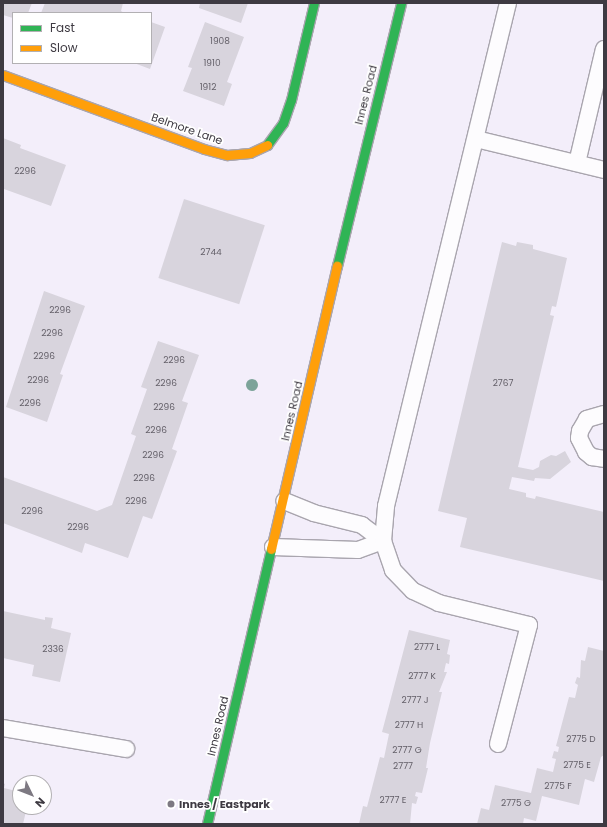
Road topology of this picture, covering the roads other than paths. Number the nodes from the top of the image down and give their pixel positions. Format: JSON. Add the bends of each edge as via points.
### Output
{"nodes":[{"id":1,"x":314,"y":3,"type":"edge"},
{"id":2,"x":400,"y":3,"type":"edge"},
{"id":3,"x":508,"y":3,"type":"edge"},
{"id":4,"x":604,"y":49,"type":"edge"},
{"id":5,"x":3,"y":75,"type":"edge"},
{"id":6,"x":476,"y":139,"type":"junction"},
{"id":7,"x":577,"y":163,"type":"junction"},
{"id":8,"x":604,"y":170,"type":"edge"},
{"id":9,"x":604,"y":414,"type":"edge"},
{"id":10,"x":604,"y":459,"type":"edge"},
{"id":11,"x":284,"y":501,"type":"junction"},
{"id":12,"x":383,"y":541,"type":"junction"},
{"id":13,"x":273,"y":547,"type":"junction"},
{"id":14,"x":3,"y":728,"type":"edge"},
{"id":15,"x":498,"y":744,"type":"dead end"},
{"id":16,"x":126,"y":749,"type":"dead end"},
{"id":17,"x":207,"y":824,"type":"edge"}],
"edges":[{"from":1,"to":5,"type":"street","name":"Belmore Lane","via":[[283,123],[267,145],[250,152],[227,155],[204,149]]},
{"from":2,"to":11,"type":"street","name":"Innes Road"},
{"from":3,"to":6,"type":"lane"},
{"from":4,"to":7,"type":"lane"},
{"from":6,"to":7,"type":"lane"},
{"from":6,"to":12,"type":"lane","via":[[386,506]]},
{"from":7,"to":8,"type":"lane"},
{"from":9,"to":10,"type":"lane","via":[[587,418],[579,438],[586,452],[592,457]]},
{"from":11,"to":12,"type":"lane","via":[[314,513],[362,525]]},
{"from":11,"to":13,"type":"street","name":"Innes Road"},
{"from":12,"to":13,"type":"lane","via":[[358,550]]},
{"from":12,"to":15,"type":"lane","via":[[393,570],[413,590],[438,603],[528,625]]},
{"from":13,"to":17,"type":"street","name":"Innes Road"},
{"from":14,"to":16,"type":"lane"}]}
